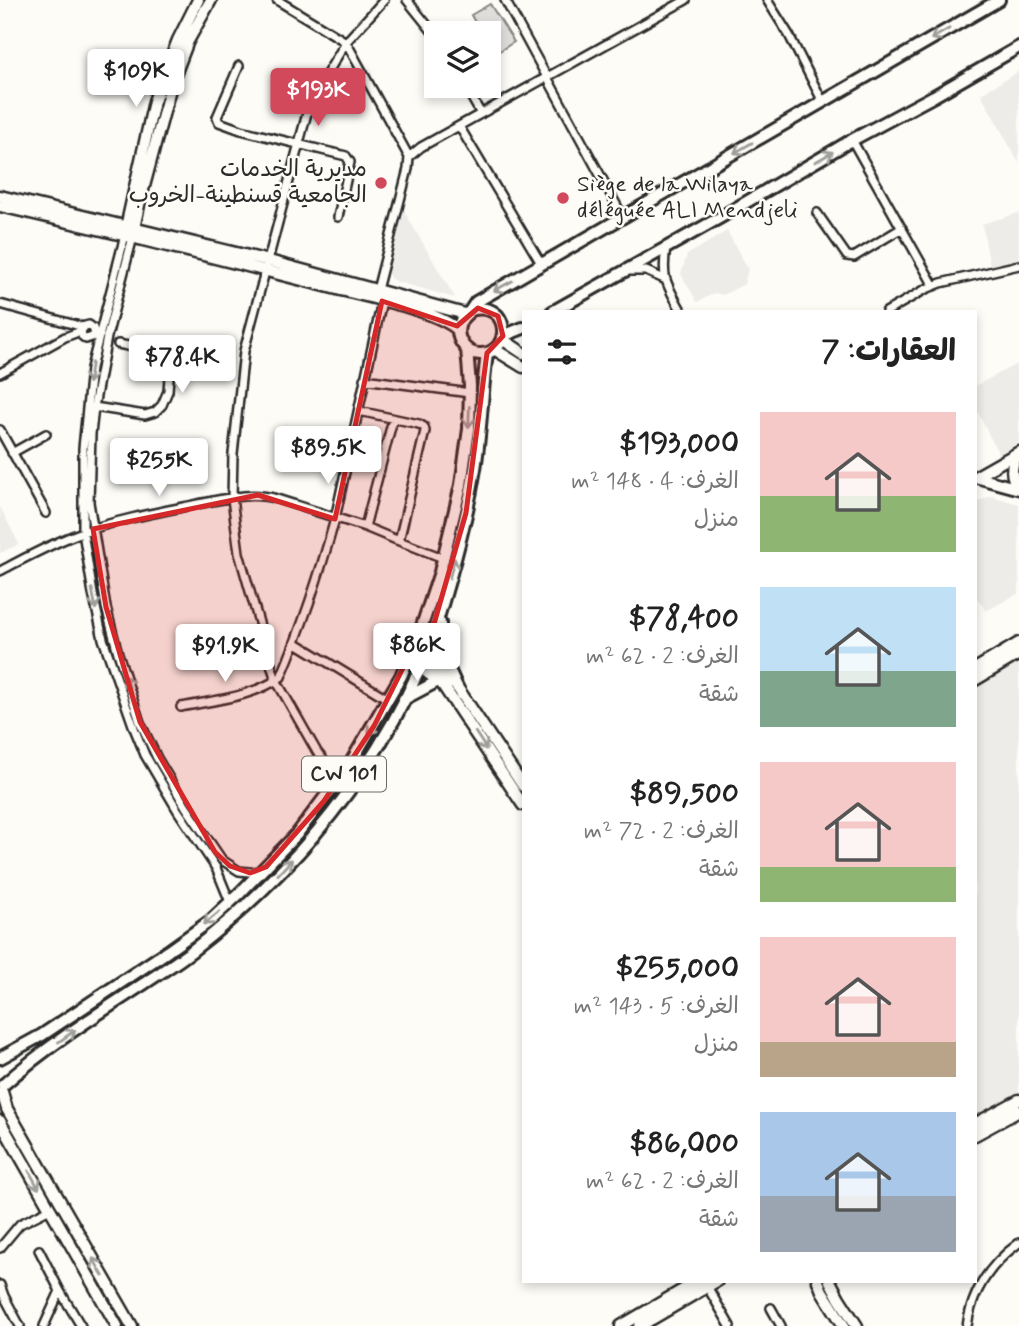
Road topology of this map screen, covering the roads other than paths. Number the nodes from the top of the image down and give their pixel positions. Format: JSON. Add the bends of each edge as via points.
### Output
{"nodes":[{"id":1,"x":198,"y":0,"type":"edge"},
{"id":2,"x":211,"y":0,"type":"edge"},
{"id":3,"x":278,"y":0,"type":"edge"},
{"id":4,"x":384,"y":0,"type":"edge"},
{"id":5,"x":407,"y":0,"type":"edge"},
{"id":6,"x":505,"y":0,"type":"edge"},
{"id":7,"x":686,"y":0,"type":"edge"},
{"id":8,"x":767,"y":0,"type":"edge"},
{"id":9,"x":999,"y":0,"type":"edge"},
{"id":10,"x":424,"y":21,"type":"edge"},
{"id":11,"x":346,"y":42,"type":"junction"},
{"id":12,"x":1019,"y":47,"type":"edge"},
{"id":13,"x":239,"y":66,"type":"dead end"},
{"id":14,"x":547,"y":77,"type":"junction"},
{"id":15,"x":472,"y":98,"type":"edge"},
{"id":16,"x":823,"y":102,"type":"junction"},
{"id":17,"x":481,"y":114,"type":"junction"},
{"id":18,"x":459,"y":126,"type":"junction"},
{"id":19,"x":852,"y":141,"type":"junction"},
{"id":20,"x":299,"y":144,"type":"junction"},
{"id":21,"x":410,"y":156,"type":"junction"},
{"id":22,"x":0,"y":196,"type":"edge"},
{"id":23,"x":0,"y":206,"type":"edge"},
{"id":24,"x":817,"y":214,"type":"dead end"},
{"id":25,"x":338,"y":217,"type":"dead end"},
{"id":26,"x":623,"y":217,"type":"junction"},
{"id":27,"x":902,"y":228,"type":"junction"},
{"id":28,"x":130,"y":231,"type":"junction"},
{"id":29,"x":666,"y":248,"type":"junction"},
{"id":30,"x":541,"y":265,"type":"junction"},
{"id":31,"x":1019,"y":265,"type":"edge"},
{"id":32,"x":268,"y":266,"type":"junction"},
{"id":33,"x":624,"y":271,"type":"junction"},
{"id":34,"x":664,"y":279,"type":"junction"},
{"id":35,"x":934,"y":286,"type":"junction"},
{"id":36,"x":377,"y":290,"type":"junction"},
{"id":37,"x":382,"y":301,"type":"junction"},
{"id":38,"x":0,"y":304,"type":"edge"},
{"id":39,"x":556,"y":310,"type":"edge"},
{"id":40,"x":681,"y":310,"type":"edge"},
{"id":41,"x":890,"y":310,"type":"edge"},
{"id":42,"x":468,"y":312,"type":"junction"},
{"id":43,"x":522,"y":328,"type":"edge"},
{"id":44,"x":82,"y":329,"type":"junction"},
{"id":45,"x":458,"y":330,"type":"junction"},
{"id":46,"x":100,"y":335,"type":"junction"},
{"id":47,"x":503,"y":338,"type":"junction"},
{"id":48,"x":118,"y":344,"type":"dead end"},
{"id":49,"x":467,"y":349,"type":"junction"},
{"id":50,"x":491,"y":351,"type":"junction"},
{"id":51,"x":522,"y":352,"type":"edge"},
{"id":52,"x":522,"y":366,"type":"edge"},
{"id":53,"x":0,"y":373,"type":"edge"},
{"id":54,"x":364,"y":379,"type":"junction"},
{"id":55,"x":470,"y":393,"type":"junction"},
{"id":56,"x":94,"y":407,"type":"junction"},
{"id":57,"x":359,"y":411,"type":"junction"},
{"id":58,"x":393,"y":419,"type":"junction"},
{"id":59,"x":0,"y":430,"type":"edge"},
{"id":60,"x":46,"y":434,"type":"dead end"},
{"id":61,"x":1019,"y":452,"type":"edge"},
{"id":62,"x":12,"y":453,"type":"junction"},
{"id":63,"x":977,"y":476,"type":"edge"},
{"id":64,"x":977,"y":478,"type":"edge"},
{"id":65,"x":1019,"y":488,"type":"edge"},
{"id":66,"x":232,"y":498,"type":"junction"},
{"id":67,"x":46,"y":513,"type":"dead end"},
{"id":68,"x":335,"y":519,"type":"junction"},
{"id":69,"x":365,"y":527,"type":"junction"},
{"id":70,"x":93,"y":529,"type":"junction"},
{"id":71,"x":83,"y":532,"type":"junction"},
{"id":72,"x":399,"y":541,"type":"junction"},
{"id":73,"x":443,"y":558,"type":"junction"},
{"id":74,"x":0,"y":571,"type":"edge"},
{"id":75,"x":440,"y":612,"type":"junction"},
{"id":76,"x":296,"y":643,"type":"junction"},
{"id":77,"x":1019,"y":643,"type":"edge"},
{"id":78,"x":414,"y":646,"type":"junction"},
{"id":79,"x":1019,"y":654,"type":"edge"},
{"id":80,"x":425,"y":655,"type":"junction"},
{"id":81,"x":409,"y":659,"type":"junction"},
{"id":82,"x":420,"y":667,"type":"junction"},
{"id":83,"x":977,"y":668,"type":"edge"},
{"id":84,"x":977,"y":679,"type":"edge"},
{"id":85,"x":276,"y":680,"type":"junction"},
{"id":86,"x":443,"y":681,"type":"junction"},
{"id":87,"x":457,"y":687,"type":"junction"},
{"id":88,"x":388,"y":699,"type":"junction"},
{"id":89,"x":404,"y":699,"type":"junction"},
{"id":90,"x":181,"y":707,"type":"dead end"},
{"id":91,"x":339,"y":780,"type":"junction"},
{"id":92,"x":171,"y":790,"type":"junction"},
{"id":93,"x":521,"y":790,"type":"edge"},
{"id":94,"x":260,"y":873,"type":"junction"},
{"id":95,"x":230,"y":902,"type":"junction"},
{"id":96,"x":0,"y":1058,"type":"edge"},
{"id":97,"x":1,"y":1087,"type":"edge"},
{"id":98,"x":1019,"y":1100,"type":"edge"},
{"id":99,"x":1019,"y":1111,"type":"edge"},
{"id":100,"x":0,"y":1121,"type":"edge"},
{"id":101,"x":977,"y":1123,"type":"edge"},
{"id":102,"x":977,"y":1134,"type":"edge"},
{"id":103,"x":50,"y":1209,"type":"junction"},
{"id":104,"x":1019,"y":1243,"type":"edge"},
{"id":105,"x":0,"y":1248,"type":"edge"},
{"id":106,"x":39,"y":1250,"type":"dead end"},
{"id":107,"x":703,"y":1283,"type":"edge"},
{"id":108,"x":819,"y":1283,"type":"edge"},
{"id":109,"x":831,"y":1283,"type":"edge"},
{"id":110,"x":0,"y":1285,"type":"edge"},
{"id":111,"x":60,"y":1291,"type":"junction"},
{"id":112,"x":771,"y":1308,"type":"dead end"},
{"id":113,"x":20,"y":1326,"type":"edge"},
{"id":114,"x":44,"y":1326,"type":"edge"},
{"id":115,"x":81,"y":1326,"type":"edge"},
{"id":116,"x":117,"y":1326,"type":"edge"},
{"id":117,"x":132,"y":1326,"type":"edge"},
{"id":118,"x":621,"y":1326,"type":"edge"},
{"id":119,"x":640,"y":1326,"type":"edge"},
{"id":120,"x":730,"y":1326,"type":"edge"},
{"id":121,"x":781,"y":1326,"type":"edge"},
{"id":122,"x":844,"y":1326,"type":"edge"},
{"id":123,"x":857,"y":1326,"type":"edge"},
{"id":124,"x":967,"y":1326,"type":"edge"}],
"edges":[{"from":1,"to":28,"type":"main road","via":[[154,101]]},
{"from":2,"to":28,"type":"main road","via":[[171,85]]},
{"from":3,"to":11,"type":"street"},
{"from":4,"to":11,"type":"street"},
{"from":5,"to":10,"type":"street"},
{"from":6,"to":14,"type":"street"},
{"from":7,"to":14,"type":"street"},
{"from":8,"to":16,"type":"street"},
{"from":9,"to":16,"type":"main road","one_way":true},
{"from":11,"to":20,"type":"street","via":[[307,113]]},
{"from":11,"to":21,"type":"street"},
{"from":12,"to":19,"type":"main road"},
{"from":13,"to":20,"type":"street","via":[[217,117],[219,122]]},
{"from":14,"to":17,"type":"street"},
{"from":14,"to":26,"type":"street"},
{"from":15,"to":17,"type":"street"},
{"from":16,"to":26,"type":"main road","one_way":true},
{"from":17,"to":18,"type":"street"},
{"from":18,"to":21,"type":"street"},
{"from":18,"to":30,"type":"street"},
{"from":19,"to":27,"type":"street"},
{"from":29,"to":19,"type":"main road","one_way":true},
{"from":20,"to":25,"type":"street","via":[[348,158]]},
{"from":20,"to":32,"type":"street"},
{"from":21,"to":36,"type":"street"},
{"from":22,"to":28,"type":"main road"},
{"from":23,"to":28,"type":"main road"},
{"from":24,"to":27,"type":"street","via":[[850,257]]},
{"from":26,"to":30,"type":"main road"},
{"from":27,"to":35,"type":"street"},
{"from":28,"to":32,"type":"main road"},
{"from":28,"to":46,"type":"street"},
{"from":29,"to":33,"type":"main road"},
{"from":29,"to":34,"type":"street"},
{"from":30,"to":42,"type":"main road","one_way":true,"via":[[483,297]]},
{"from":31,"to":35,"type":"street"},
{"from":32,"to":36,"type":"main road"},
{"from":32,"to":37,"type":"main road"},
{"from":32,"to":66,"type":"street","via":[[244,351]]},
{"from":33,"to":34,"type":"street","via":[[646,271]]},
{"from":33,"to":39,"type":"main road"},
{"from":34,"to":40,"type":"street"},
{"from":35,"to":41,"type":"street"},
{"from":36,"to":37,"type":"street"},
{"from":36,"to":42,"type":"main road"},
{"from":37,"to":45,"type":"main road","via":[[432,316]]},
{"from":37,"to":54,"type":"street"},
{"from":38,"to":44,"type":"street"},
{"from":42,"to":45,"type":"main road"},
{"from":42,"to":47,"type":"main road","via":[[492,311],[502,322]]},
{"from":43,"to":47,"type":"main road"},
{"from":44,"to":46,"type":"street","via":[[86,339]]},
{"from":44,"to":53,"type":"street"},
{"from":45,"to":49,"type":"main road"},
{"from":46,"to":56,"type":"street"},
{"from":46,"to":71,"type":"street","one_way":true,"via":[[90,368],[83,448]]},
{"from":47,"to":50,"type":"main road"},
{"from":47,"to":51,"type":"main road"},
{"from":48,"to":56,"type":"street","via":[[157,352],[170,364],[169,391],[159,409],[150,414]]},
{"from":49,"to":50,"type":"main road"},
{"from":49,"to":55,"type":"main road","number":"CW 101"},
{"from":50,"to":52,"type":"main road"},
{"from":75,"to":50,"type":"main road","number":"CW 101","one_way":true,"via":[[475,471]]},
{"from":54,"to":55,"type":"street"},
{"from":54,"to":57,"type":"street"},
{"from":55,"to":73,"type":"main road","number":"CW 101","one_way":true,"via":[[461,485]]},
{"from":56,"to":70,"type":"street","via":[[89,502]]},
{"from":57,"to":58,"type":"street"},
{"from":57,"to":68,"type":"street"},
{"from":58,"to":69,"type":"street"},
{"from":58,"to":72,"type":"street","via":[[419,424],[425,431]]},
{"from":59,"to":62,"type":"street"},
{"from":60,"to":62,"type":"street"},
{"from":61,"to":63,"type":"main road"},
{"from":61,"to":65,"type":"main road","via":[[1012,462],[1013,480]]},
{"from":62,"to":67,"type":"street"},
{"from":64,"to":65,"type":"main road"},
{"from":66,"to":68,"type":"street","via":[[267,496]]},
{"from":66,"to":70,"type":"street"},
{"from":66,"to":85,"type":"street","via":[[239,553]]},
{"from":68,"to":69,"type":"street"},
{"from":68,"to":76,"type":"street"},
{"from":69,"to":72,"type":"street"},
{"from":70,"to":71,"type":"street"},
{"from":92,"to":70,"type":"street","one_way":true,"via":[[140,722],[118,653]]},
{"from":71,"to":74,"type":"street"},
{"from":71,"to":92,"type":"street","one_way":true,"via":[[113,672],[145,755]]},
{"from":72,"to":73,"type":"street"},
{"from":73,"to":78,"type":"main road","number":"CW 101"},
{"from":75,"to":80,"type":"main road","number":"CW 101"},
{"from":75,"to":87,"type":"main road","via":[[440,643]]},
{"from":76,"to":85,"type":"street"},
{"from":76,"to":88,"type":"street"},
{"from":77,"to":83,"type":"main road"},
{"from":78,"to":80,"type":"main road"},
{"from":78,"to":81,"type":"main road","number":"CW 101"},
{"from":79,"to":84,"type":"main road"},
{"from":80,"to":82,"type":"main road","number":"CW 101"},
{"from":80,"to":86,"type":"main road"},
{"from":81,"to":82,"type":"main road"},
{"from":81,"to":88,"type":"main road","number":"CW 101"},
{"from":82,"to":86,"type":"main road"},
{"from":82,"to":89,"type":"main road","number":"CW 101"},
{"from":85,"to":90,"type":"street","via":[[240,695]]},
{"from":85,"to":91,"type":"street","via":[[317,752]]},
{"from":86,"to":87,"type":"main road"},
{"from":86,"to":89,"type":"main road"},
{"from":86,"to":93,"type":"main road","one_way":true},
{"from":87,"to":93,"type":"main road"},
{"from":88,"to":91,"type":"main road","number":"CW 101","one_way":true},
{"from":97,"to":89,"type":"main road","number":"CW 101","one_way":true,"via":[[38,1056],[191,952],[256,898],[348,792]]},
{"from":91,"to":94,"type":"main road","number":"CW 101"},
{"from":92,"to":94,"type":"street","via":[[222,860],[239,871]]},
{"from":92,"to":95,"type":"street"},
{"from":94,"to":95,"type":"main road","number":"CW 101"},
{"from":95,"to":96,"type":"main road","number":"CW 101","one_way":true,"via":[[168,951]]},
{"from":117,"to":97,"type":"main road","one_way":true,"via":[[7,1109]]},
{"from":98,"to":101,"type":"main road"},
{"from":99,"to":102,"type":"main road"},
{"from":100,"to":103,"type":"main road","one_way":true},
{"from":103,"to":105,"type":"street","via":[[20,1224]]},
{"from":103,"to":116,"type":"main road"},
{"from":104,"to":124,"type":"street","via":[[987,1273],[973,1298]]},
{"from":106,"to":111,"type":"street"},
{"from":107,"to":118,"type":"main road"},
{"from":107,"to":119,"type":"main road"},
{"from":107,"to":120,"type":"street"},
{"from":108,"to":122,"type":"main road"},
{"from":109,"to":123,"type":"main road"},
{"from":110,"to":113,"type":"street"},
{"from":111,"to":114,"type":"street"},
{"from":111,"to":115,"type":"street"},
{"from":112,"to":121,"type":"street"}]}
